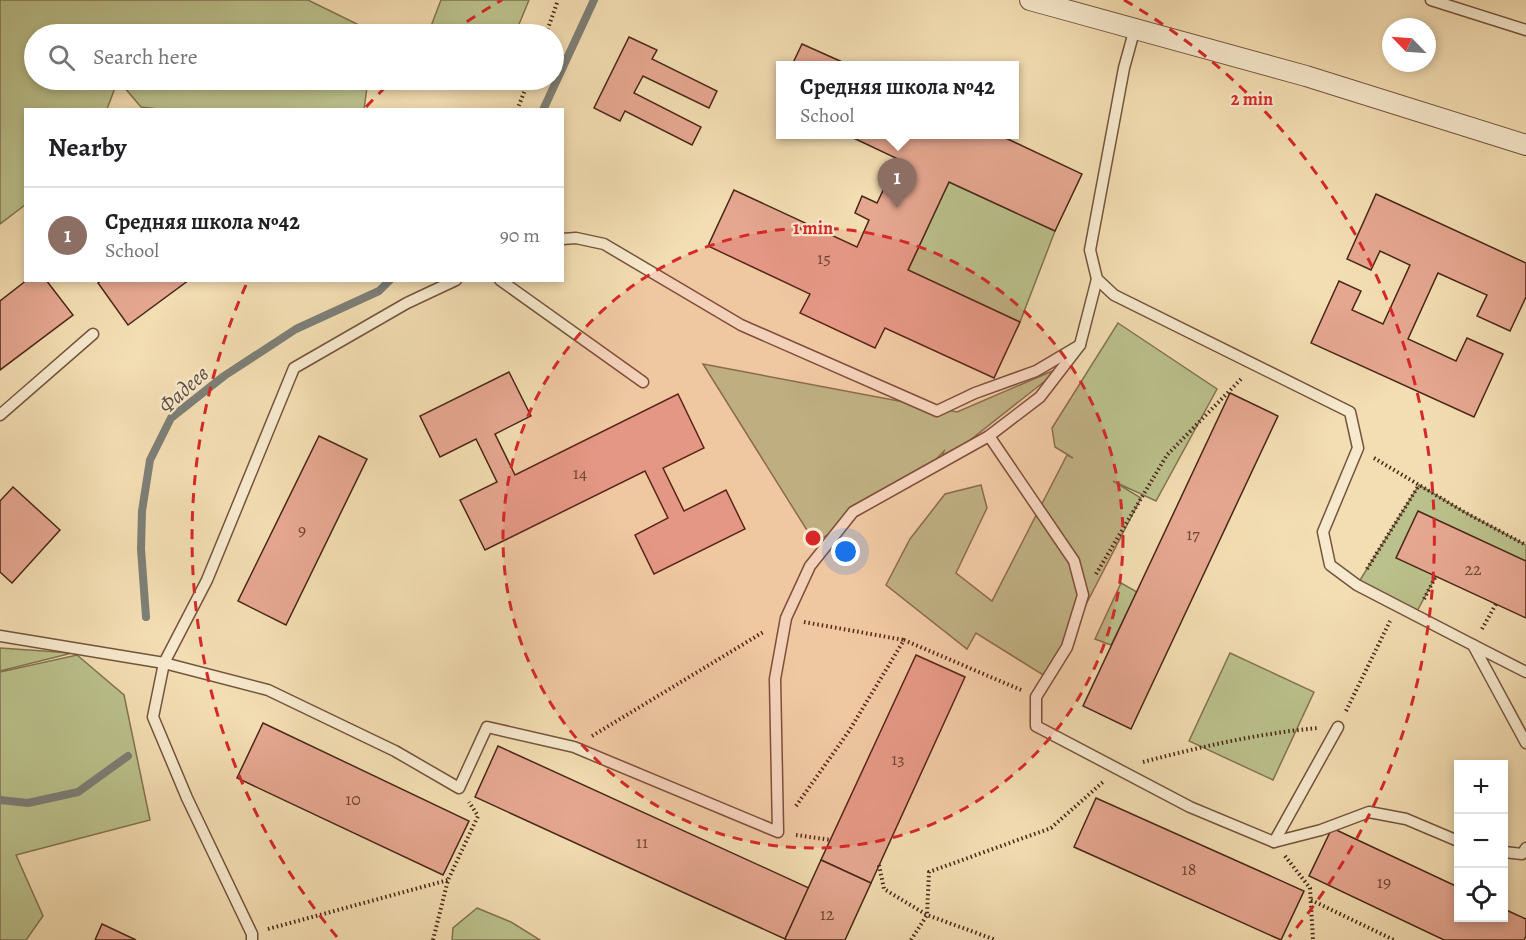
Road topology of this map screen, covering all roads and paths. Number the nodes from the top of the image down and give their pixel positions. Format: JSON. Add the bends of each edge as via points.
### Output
{"nodes":[{"id":1,"x":557,"y":0,"type":"edge"},
{"id":2,"x":1030,"y":0,"type":"edge"},
{"id":3,"x":1431,"y":0,"type":"edge"},
{"id":4,"x":549,"y":24,"type":"edge"},
{"id":5,"x":1135,"y":28,"type":"junction"},
{"id":6,"x":1526,"y":30,"type":"edge"},
{"id":7,"x":525,"y":90,"type":"edge"},
{"id":8,"x":518,"y":108,"type":"edge"},
{"id":9,"x":1526,"y":145,"type":"edge"},
{"id":10,"x":564,"y":239,"type":"edge"},
{"id":11,"x":1097,"y":279,"type":"junction"},
{"id":12,"x":452,"y":282,"type":"edge"},
{"id":13,"x":503,"y":282,"type":"edge"},
{"id":14,"x":93,"y":334,"type":"dead end"},
{"id":15,"x":1080,"y":345,"type":"junction"},
{"id":16,"x":1255,"y":365,"type":"junction"},
{"id":17,"x":643,"y":382,"type":"dead end"},
{"id":18,"x":0,"y":415,"type":"edge"},
{"id":19,"x":989,"y":436,"type":"junction"},
{"id":20,"x":1358,"y":448,"type":"junction"},
{"id":21,"x":1419,"y":485,"type":"junction"},
{"id":22,"x":1526,"y":545,"type":"edge"},
{"id":23,"x":1436,"y":576,"type":"dead end"},
{"id":24,"x":1357,"y":585,"type":"junction"},
{"id":25,"x":1083,"y":595,"type":"junction"},
{"id":26,"x":1496,"y":603,"type":"dead end"},
{"id":27,"x":1415,"y":615,"type":"junction"},
{"id":28,"x":786,"y":618,"type":"junction"},
{"id":29,"x":0,"y":636,"type":"edge"},
{"id":30,"x":904,"y":640,"type":"junction"},
{"id":31,"x":1473,"y":645,"type":"junction"},
{"id":32,"x":164,"y":663,"type":"junction"},
{"id":33,"x":1526,"y":672,"type":"edge"},
{"id":34,"x":1035,"y":697,"type":"junction"},
{"id":35,"x":1338,"y":727,"type":"dead end"},
{"id":36,"x":1526,"y":743,"type":"edge"},
{"id":37,"x":574,"y":747,"type":"junction"},
{"id":38,"x":459,"y":788,"type":"junction"},
{"id":39,"x":778,"y":832,"type":"junction"},
{"id":40,"x":1454,"y":838,"type":"edge"},
{"id":41,"x":831,"y":840,"type":"dead end"},
{"id":42,"x":1274,"y":842,"type":"junction"},
{"id":43,"x":1526,"y":848,"type":"edge"},
{"id":44,"x":1508,"y":853,"type":"edge"},
{"id":45,"x":448,"y":880,"type":"junction"},
{"id":46,"x":1311,"y":900,"type":"junction"},
{"id":47,"x":252,"y":937,"type":"edge"},
{"id":48,"x":433,"y":940,"type":"edge"},
{"id":49,"x":910,"y":940,"type":"edge"},
{"id":50,"x":996,"y":940,"type":"edge"},
{"id":51,"x":1313,"y":940,"type":"edge"},
{"id":52,"x":1394,"y":940,"type":"edge"}],
"edges":[{"from":1,"to":4,"type":"path"},
{"from":2,"to":5,"type":"street"},
{"from":3,"to":6,"type":"lane"},
{"from":5,"to":9,"type":"street","via":[[1306,76]]},
{"from":5,"to":11,"type":"lane","via":[[1090,250]]},
{"from":7,"to":8,"type":"path"},
{"from":10,"to":15,"type":"lane","via":[[604,244],[741,326],[937,411],[1036,371]]},
{"from":11,"to":15,"type":"lane"},
{"from":11,"to":16,"type":"lane","via":[[1114,295]]},
{"from":12,"to":32,"type":"lane","via":[[294,368],[207,580]]},
{"from":13,"to":17,"type":"lane"},
{"from":14,"to":18,"type":"lane"},
{"from":15,"to":19,"type":"lane","via":[[1040,397]]},
{"from":16,"to":20,"type":"lane","via":[[1350,412]]},
{"from":16,"to":25,"type":"path","via":[[1167,455]]},
{"from":19,"to":25,"type":"lane","via":[[1074,561]]},
{"from":19,"to":28,"type":"lane","via":[[853,513],[810,566]]},
{"from":20,"to":21,"type":"path"},
{"from":20,"to":24,"type":"lane","via":[[1323,532],[1330,565]]},
{"from":21,"to":22,"type":"path"},
{"from":21,"to":24,"type":"path"},
{"from":23,"to":27,"type":"path"},
{"from":24,"to":27,"type":"lane"},
{"from":25,"to":34,"type":"lane","via":[[1068,646]]},
{"from":26,"to":31,"type":"path"},
{"from":27,"to":31,"type":"lane"},
{"from":28,"to":30,"type":"path"},
{"from":28,"to":37,"type":"path"},
{"from":28,"to":39,"type":"lane","via":[[775,679]]},
{"from":29,"to":32,"type":"lane"},
{"from":30,"to":34,"type":"path"},
{"from":30,"to":39,"type":"path","via":[[849,731]]},
{"from":31,"to":33,"type":"lane"},
{"from":31,"to":36,"type":"lane"},
{"from":32,"to":38,"type":"lane","via":[[268,690],[395,751]]},
{"from":32,"to":47,"type":"lane","via":[[153,717]]},
{"from":34,"to":42,"type":"lane","via":[[1036,726],[1190,807]]},
{"from":35,"to":42,"type":"lane"},
{"from":37,"to":38,"type":"lane","via":[[487,727]]},
{"from":37,"to":39,"type":"lane"},
{"from":38,"to":45,"type":"path","via":[[478,816]]},
{"from":39,"to":41,"type":"path"},
{"from":40,"to":42,"type":"lane","via":[[1406,819],[1369,812]]},
{"from":42,"to":46,"type":"path","via":[[1310,888]]},
{"from":43,"to":44,"type":"lane","via":[[1522,854]]},
{"from":45,"to":47,"type":"path"},
{"from":45,"to":48,"type":"path"},
{"from":46,"to":51,"type":"path"},
{"from":46,"to":52,"type":"path"},
{"from":49,"to":50,"type":"path","via":[[927,915]]}]}
